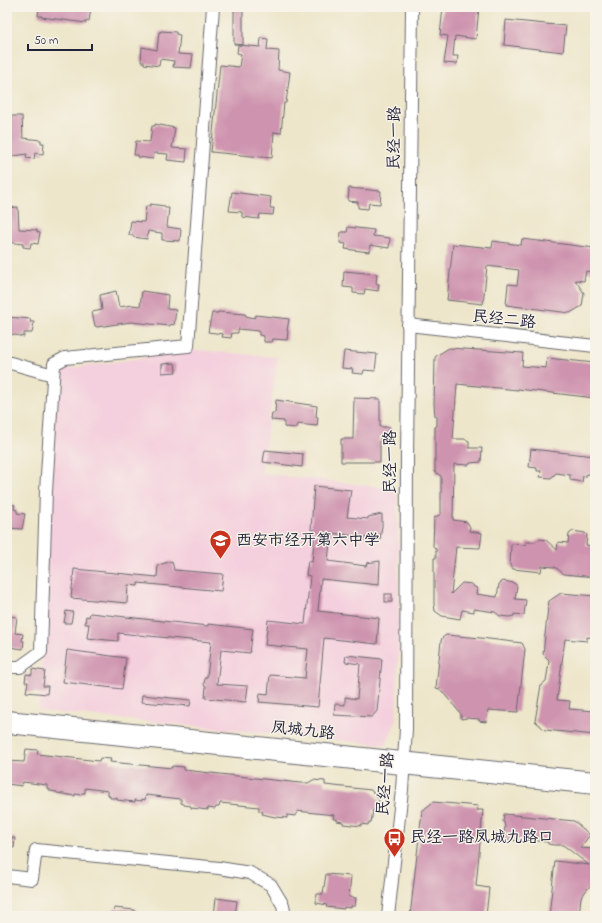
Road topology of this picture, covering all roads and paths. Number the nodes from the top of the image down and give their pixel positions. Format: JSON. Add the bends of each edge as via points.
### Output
{"nodes":[{"id":1,"x":213,"y":7,"type":"edge"},
{"id":2,"x":412,"y":7,"type":"edge"},
{"id":3,"x":408,"y":326,"type":"junction"},
{"id":4,"x":595,"y":346,"type":"edge"},
{"id":5,"x":7,"y":362,"type":"edge"},
{"id":6,"x":53,"y":375,"type":"junction"},
{"id":7,"x":7,"y":667,"type":"edge"},
{"id":8,"x":7,"y":716,"type":"edge"},
{"id":9,"x":7,"y":727,"type":"edge"},
{"id":10,"x":405,"y":763,"type":"junction"},
{"id":11,"x":595,"y":778,"type":"edge"},
{"id":12,"x":595,"y":788,"type":"edge"},
{"id":13,"x":7,"y":876,"type":"edge"},
{"id":14,"x":285,"y":916,"type":"edge"},
{"id":15,"x":388,"y":916,"type":"edge"}],
"edges":[{"from":1,"to":6,"type":"street","via":[[188,346],[65,358],[54,364]]},
{"from":2,"to":3,"type":"street","name":"民经一路"},
{"from":3,"to":4,"type":"street","name":"民经二路"},
{"from":3,"to":10,"type":"street","name":"民经一路"},
{"from":5,"to":6,"type":"street"},
{"from":6,"to":7,"type":"street","via":[[41,652],[20,667]]},
{"from":8,"to":10,"type":"street","name":"凤城九路"},
{"from":9,"to":10,"type":"street","name":"凤城九路"},
{"from":10,"to":11,"type":"street","name":"凤城九路"},
{"from":10,"to":12,"type":"street","name":"凤城九路"},
{"from":10,"to":15,"type":"street","name":"民经一路"},
{"from":13,"to":14,"type":"street","via":[[32,879],[36,850],[219,868],[250,873],[271,885],[283,905]]}]}
